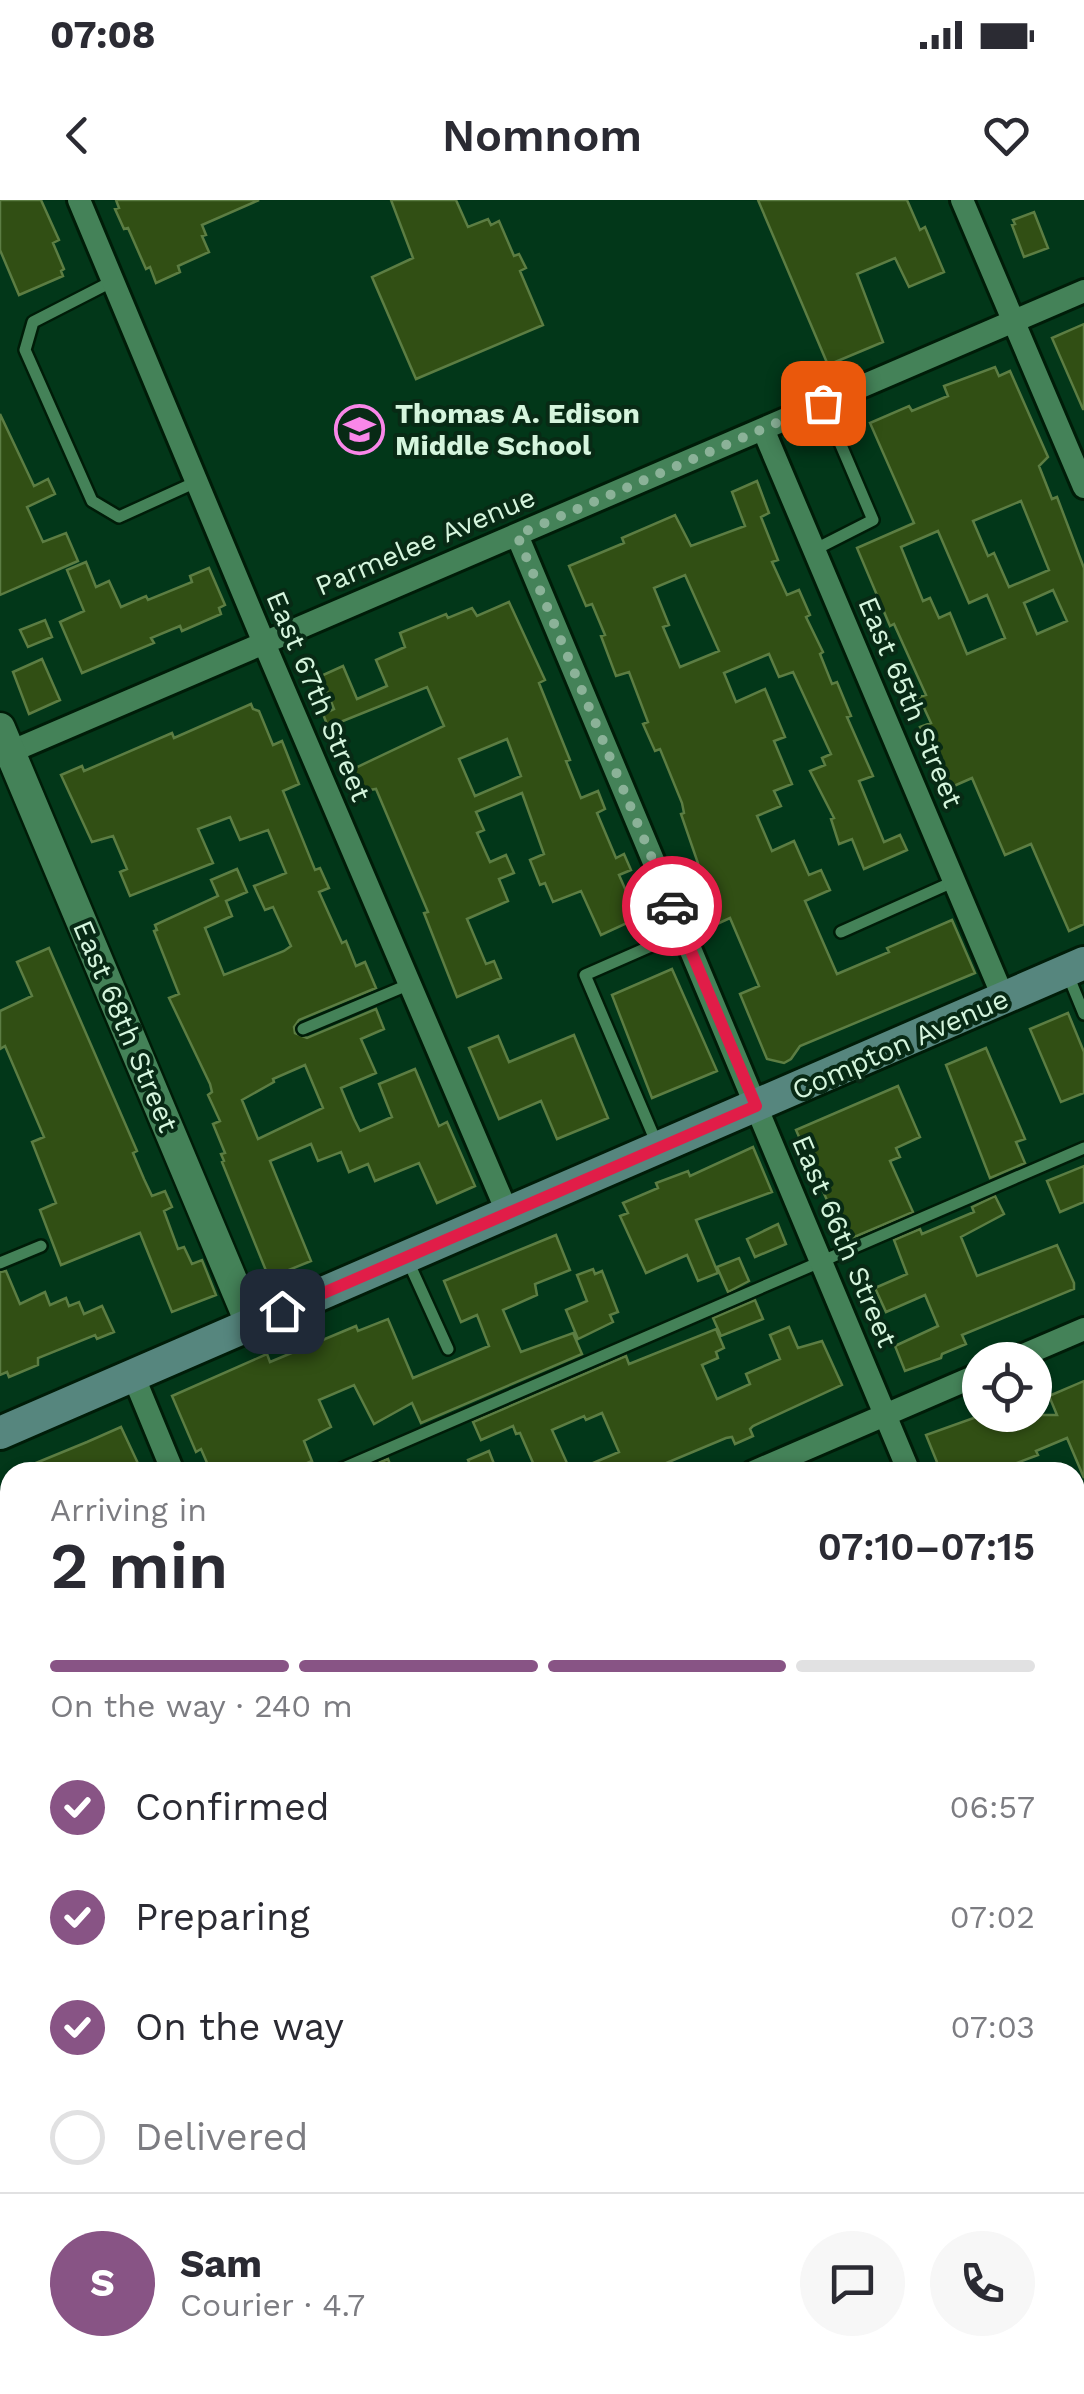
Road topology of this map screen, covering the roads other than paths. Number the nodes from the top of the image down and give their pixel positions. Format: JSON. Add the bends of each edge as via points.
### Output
{"nodes":[{"id":1,"x":79,"y":200,"type":"edge"},
{"id":2,"x":962,"y":200,"type":"edge"},
{"id":3,"x":113,"y":282,"type":"junction"},
{"id":4,"x":1084,"y":291,"type":"edge"},
{"id":5,"x":1014,"y":321,"type":"junction"},
{"id":6,"x":823,"y":403,"type":"junction"},
{"id":7,"x":763,"y":428,"type":"junction"},
{"id":8,"x":197,"y":482,"type":"junction"},
{"id":9,"x":1084,"y":487,"type":"edge"},
{"id":10,"x":517,"y":535,"type":"junction"},
{"id":11,"x":814,"y":550,"type":"junction"},
{"id":12,"x":264,"y":644,"type":"junction"},
{"id":13,"x":5,"y":740,"type":"edge"},
{"id":14,"x":955,"y":882,"type":"junction"},
{"id":15,"x":684,"y":932,"type":"junction"},
{"id":16,"x":841,"y":932,"type":"dead end"},
{"id":17,"x":1075,"y":967,"type":"edge"},
{"id":18,"x":410,"y":984,"type":"junction"},
{"id":19,"x":1004,"y":998,"type":"junction"},
{"id":20,"x":1084,"y":1014,"type":"edge"},
{"id":21,"x":302,"y":1029,"type":"dead end"},
{"id":22,"x":756,"y":1106,"type":"junction"},
{"id":23,"x":1084,"y":1148,"type":"edge"},
{"id":24,"x":659,"y":1149,"type":"junction"},
{"id":25,"x":508,"y":1214,"type":"junction"},
{"id":26,"x":42,"y":1246,"type":"dead end"},
{"id":27,"x":406,"y":1258,"type":"junction"},
{"id":28,"x":0,"y":1263,"type":"edge"},
{"id":29,"x":822,"y":1264,"type":"junction"},
{"id":30,"x":251,"y":1324,"type":"junction"},
{"id":31,"x":1084,"y":1329,"type":"edge"},
{"id":32,"x":1052,"y":1343,"type":"edge"},
{"id":33,"x":448,"y":1348,"type":"dead end"},
{"id":34,"x":133,"y":1375,"type":"junction"},
{"id":35,"x":962,"y":1382,"type":"edge"},
{"id":36,"x":885,"y":1415,"type":"junction"},
{"id":37,"x":0,"y":1433,"type":"edge"},
{"id":38,"x":169,"y":1462,"type":"edge"},
{"id":39,"x":357,"y":1462,"type":"edge"},
{"id":40,"x":776,"y":1462,"type":"edge"},
{"id":41,"x":905,"y":1462,"type":"edge"}],
"edges":[{"from":1,"to":3,"type":"street","name":"East 67th Street"},
{"from":2,"to":5,"type":"street"},
{"from":3,"to":8,"type":"street","name":"East 67th Street"},
{"from":3,"to":8,"type":"lane","via":[[33,322],[24,350],[92,502],[120,517]]},
{"from":4,"to":5,"type":"street","name":"Parmelee Avenue"},
{"from":5,"to":6,"type":"street","name":"Parmelee Avenue"},
{"from":5,"to":9,"type":"street"},
{"from":6,"to":7,"type":"street","name":"Parmelee Avenue"},
{"from":6,"to":11,"type":"lane","via":[[873,520]]},
{"from":7,"to":10,"type":"street","name":"Parmelee Avenue"},
{"from":7,"to":11,"type":"street","name":"East 65th Street"},
{"from":8,"to":12,"type":"street","name":"East 67th Street"},
{"from":10,"to":12,"type":"street","name":"Parmelee Avenue"},
{"from":10,"to":15,"type":"street","name":"East 66th Street"},
{"from":11,"to":14,"type":"street","name":"East 65th Street"},
{"from":12,"to":13,"type":"street","name":"Parmelee Avenue"},
{"from":12,"to":18,"type":"street","name":"East 67th Street"},
{"from":13,"to":30,"type":"street","name":"East 68th Street"},
{"from":14,"to":16,"type":"lane"},
{"from":14,"to":19,"type":"street","name":"East 65th Street"},
{"from":15,"to":22,"type":"street","name":"East 66th Street"},
{"from":15,"to":24,"type":"lane","via":[[585,975]]},
{"from":17,"to":19,"type":"main road","name":"Compton Avenue"},
{"from":17,"to":20,"type":"lane"},
{"from":18,"to":21,"type":"lane"},
{"from":18,"to":25,"type":"street","name":"East 67th Street"},
{"from":19,"to":22,"type":"main road","name":"Compton Avenue"},
{"from":22,"to":24,"type":"main road","name":"Compton Avenue"},
{"from":22,"to":29,"type":"street","name":"East 66th Street"},
{"from":23,"to":29,"type":"lane"},
{"from":24,"to":25,"type":"main road","name":"Compton Avenue"},
{"from":25,"to":27,"type":"main road","name":"Compton Avenue"},
{"from":26,"to":28,"type":"lane"},
{"from":27,"to":30,"type":"main road","name":"Compton Avenue"},
{"from":27,"to":33,"type":"lane"},
{"from":29,"to":36,"type":"street","name":"East 66th Street"},
{"from":29,"to":39,"type":"lane"},
{"from":30,"to":34,"type":"main road","name":"Compton Avenue"},
{"from":31,"to":32,"type":"street"},
{"from":34,"to":37,"type":"main road","name":"Compton Avenue"},
{"from":34,"to":38,"type":"street"},
{"from":35,"to":36,"type":"street"},
{"from":36,"to":40,"type":"street"},
{"from":36,"to":41,"type":"street","name":"East 66th Street"}]}
